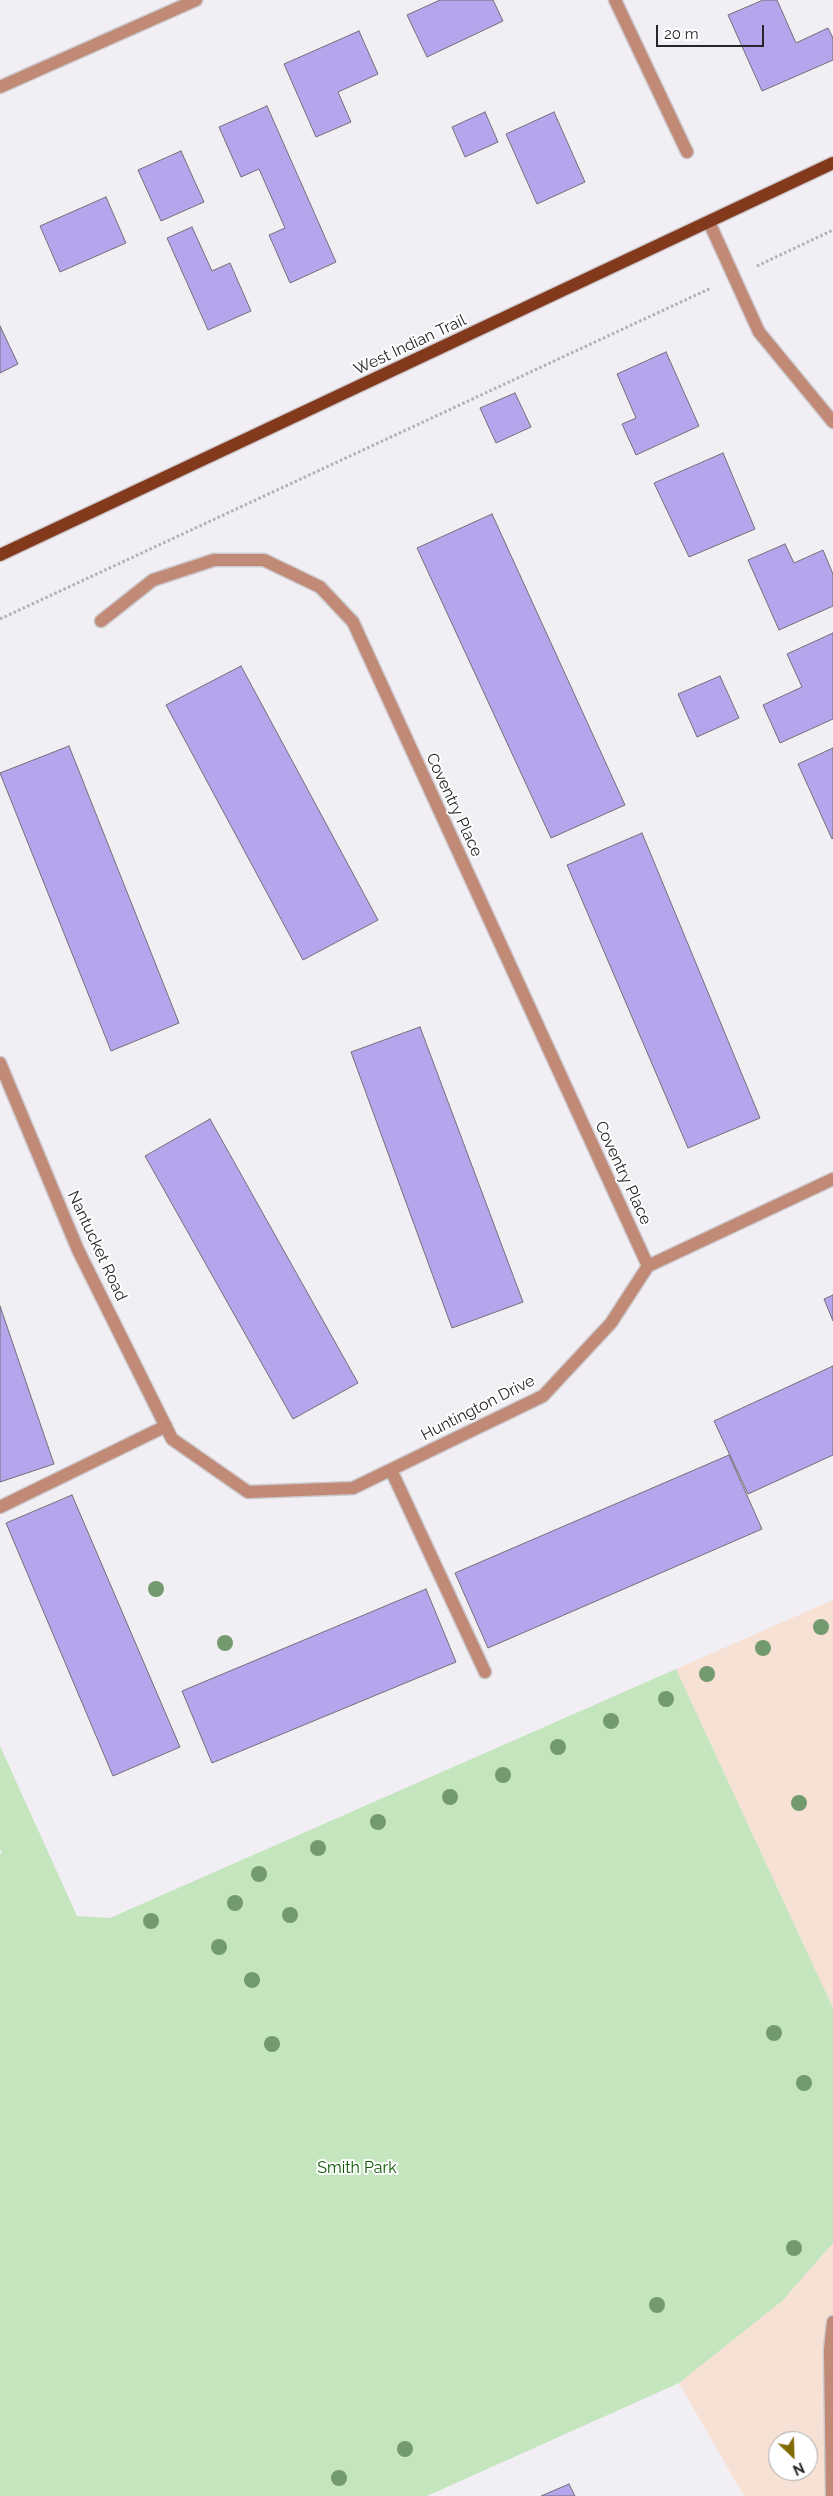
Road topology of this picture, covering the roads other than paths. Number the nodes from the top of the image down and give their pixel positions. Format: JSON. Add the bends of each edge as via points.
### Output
{"nodes":[{"id":1,"x":196,"y":0,"type":"edge"},
{"id":2,"x":615,"y":0,"type":"edge"},
{"id":3,"x":0,"y":88,"type":"edge"},
{"id":4,"x":687,"y":152,"type":"dead end"},
{"id":5,"x":833,"y":163,"type":"edge"},
{"id":6,"x":708,"y":222,"type":"junction"},
{"id":7,"x":833,"y":422,"type":"edge"},
{"id":8,"x":0,"y":555,"type":"edge"},
{"id":9,"x":101,"y":621,"type":"dead end"},
{"id":10,"x":0,"y":1063,"type":"edge"},
{"id":11,"x":833,"y":1179,"type":"edge"},
{"id":12,"x":648,"y":1266,"type":"junction"},
{"id":13,"x":166,"y":1426,"type":"junction"},
{"id":14,"x":172,"y":1439,"type":"joint"},
{"id":15,"x":391,"y":1470,"type":"junction"},
{"id":16,"x":0,"y":1507,"type":"edge"},
{"id":17,"x":485,"y":1672,"type":"dead end"},
{"id":18,"x":833,"y":2322,"type":"edge"},
{"id":19,"x":832,"y":2496,"type":"edge"}],
"edges":[{"from":1,"to":3,"type":"street"},
{"from":2,"to":4,"type":"street"},
{"from":5,"to":6,"type":"main road","name":"West Indian Trail"},
{"from":6,"to":7,"type":"street","via":[[759,332]]},
{"from":6,"to":8,"type":"main road","name":"West Indian Trail"},
{"from":9,"to":12,"type":"street","name":"Coventry Place","via":[[153,580],[214,560],[264,560],[320,587],[352,622]]},
{"from":10,"to":13,"type":"street","name":"Nantucket Road","via":[[78,1250]]},
{"from":11,"to":12,"type":"street"},
{"from":12,"to":15,"type":"street","name":"Huntington Drive","via":[[611,1323],[543,1396]]},
{"from":13,"to":14,"type":"street","name":"Nantucket Road"},
{"from":13,"to":16,"type":"street"},
{"from":14,"to":15,"type":"street","name":"Huntington Drive","via":[[248,1492],[353,1488]]},
{"from":15,"to":17,"type":"street"},
{"from":18,"to":19,"type":"street","via":[[830,2350]]}]}
